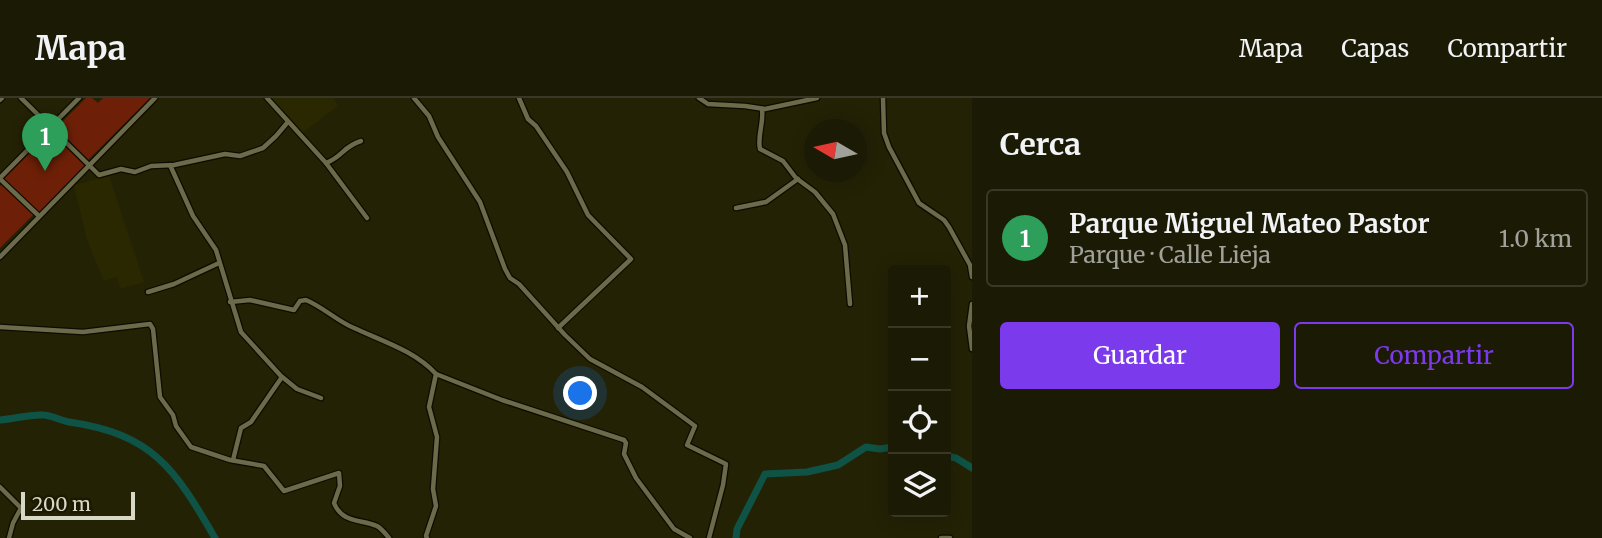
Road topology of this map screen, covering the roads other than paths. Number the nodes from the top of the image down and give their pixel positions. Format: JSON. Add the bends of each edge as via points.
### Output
{"nodes":[{"id":1,"x":21,"y":98,"type":"edge"},
{"id":2,"x":79,"y":98,"type":"edge"},
{"id":3,"x":155,"y":98,"type":"edge"},
{"id":4,"x":267,"y":98,"type":"edge"},
{"id":5,"x":414,"y":98,"type":"edge"},
{"id":6,"x":519,"y":98,"type":"edge"},
{"id":7,"x":699,"y":98,"type":"edge"},
{"id":8,"x":817,"y":98,"type":"edge"},
{"id":9,"x":883,"y":98,"type":"edge"},
{"id":10,"x":762,"y":109,"type":"junction"},
{"id":11,"x":287,"y":122,"type":"junction"},
{"id":12,"x":50,"y":126,"type":"junction"},
{"id":13,"x":360,"y":141,"type":"dead end"},
{"id":14,"x":326,"y":163,"type":"junction"},
{"id":15,"x":89,"y":165,"type":"junction"},
{"id":16,"x":170,"y":165,"type":"junction"},
{"id":17,"x":0,"y":178,"type":"edge"},
{"id":18,"x":798,"y":179,"type":"junction"},
{"id":19,"x":736,"y":208,"type":"dead end"},
{"id":20,"x":39,"y":216,"type":"junction"},
{"id":21,"x":367,"y":218,"type":"dead end"},
{"id":22,"x":0,"y":257,"type":"edge"},
{"id":23,"x":219,"y":263,"type":"junction"},
{"id":24,"x":972,"y":277,"type":"edge"},
{"id":25,"x":148,"y":292,"type":"dead end"},
{"id":26,"x":230,"y":302,"type":"junction"},
{"id":27,"x":850,"y":304,"type":"dead end"},
{"id":28,"x":972,"y":304,"type":"edge"},
{"id":29,"x":0,"y":327,"type":"edge"},
{"id":30,"x":558,"y":328,"type":"junction"},
{"id":31,"x":972,"y":348,"type":"edge"},
{"id":32,"x":436,"y":374,"type":"junction"},
{"id":33,"x":282,"y":377,"type":"junction"},
{"id":34,"x":321,"y":398,"type":"dead end"},
{"id":35,"x":233,"y":460,"type":"junction"},
{"id":36,"x":0,"y":487,"type":"edge"},
{"id":37,"x":9,"y":538,"type":"edge"},
{"id":38,"x":389,"y":538,"type":"edge"},
{"id":39,"x":427,"y":538,"type":"edge"},
{"id":40,"x":690,"y":538,"type":"edge"},
{"id":41,"x":709,"y":538,"type":"edge"},
{"id":42,"x":942,"y":538,"type":"edge"},
{"id":43,"x":949,"y":538,"type":"edge"}],
"edges":[{"from":1,"to":12,"type":"street"},
{"from":2,"to":12,"type":"street"},
{"from":3,"to":15,"type":"street"},
{"from":4,"to":11,"type":"street"},
{"from":5,"to":30,"type":"street","via":[[480,202],[505,270]]},
{"from":6,"to":30,"type":"street","via":[[528,118],[568,172],[588,215],[631,258]]},
{"from":7,"to":10,"type":"street","via":[[708,104]]},
{"from":8,"to":10,"type":"street"},
{"from":9,"to":24,"type":"street","via":[[889,147],[919,203],[949,227]]},
{"from":10,"to":18,"type":"street","via":[[760,149],[783,161]]},
{"from":11,"to":14,"type":"street"},
{"from":11,"to":16,"type":"street","via":[[256,151]]},
{"from":12,"to":15,"type":"street"},
{"from":12,"to":17,"type":"street"},
{"from":13,"to":14,"type":"street"},
{"from":14,"to":21,"type":"street"},
{"from":15,"to":16,"type":"street","via":[[99,175]]},
{"from":15,"to":20,"type":"street"},
{"from":16,"to":23,"type":"street"},
{"from":17,"to":20,"type":"street"},
{"from":18,"to":19,"type":"street","via":[[766,202]]},
{"from":18,"to":27,"type":"street","via":[[815,192],[840,228]]},
{"from":20,"to":22,"type":"street"},
{"from":23,"to":25,"type":"street"},
{"from":23,"to":26,"type":"street"},
{"from":26,"to":32,"type":"street","via":[[250,300],[294,310],[306,300],[353,328],[393,344]]},
{"from":26,"to":33,"type":"street","via":[[241,332]]},
{"from":28,"to":31,"type":"street"},
{"from":29,"to":35,"type":"street","via":[[92,332],[150,324],[160,397],[176,426],[191,447]]},
{"from":30,"to":41,"type":"street","via":[[590,359],[642,387],[695,426],[687,445],[726,464]]},
{"from":32,"to":39,"type":"street","via":[[429,407],[437,437],[436,506]]},
{"from":32,"to":40,"type":"street","via":[[624,440],[624,454],[642,487],[674,529]]},
{"from":33,"to":34,"type":"street"},
{"from":33,"to":35,"type":"street","via":[[251,422],[241,428]]},
{"from":35,"to":38,"type":"street","via":[[264,466],[284,491],[339,473],[337,510],[346,518],[380,527]]},
{"from":36,"to":37,"type":"street","via":[[21,508]]},
{"from":42,"to":43,"type":"street"}]}
